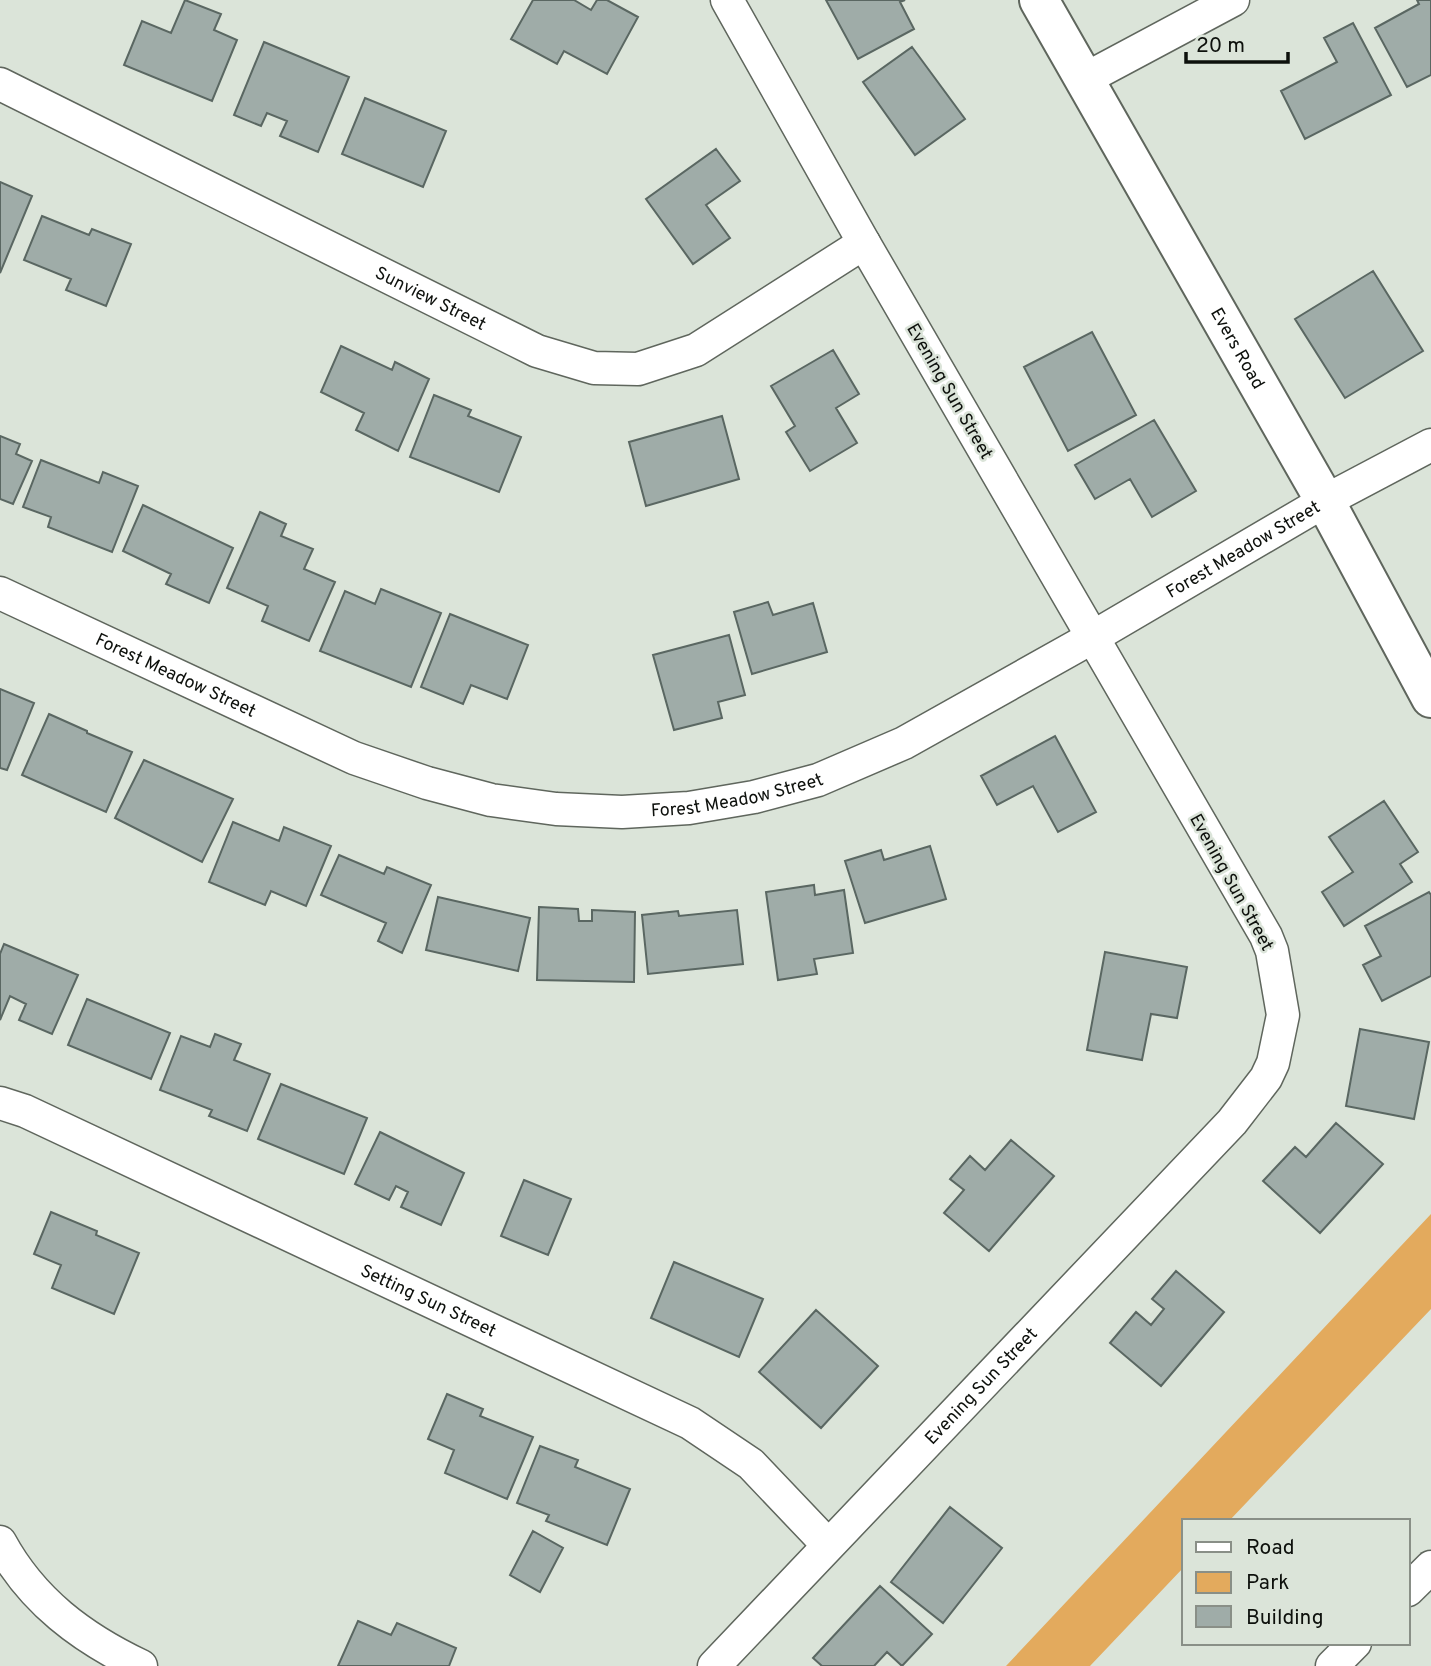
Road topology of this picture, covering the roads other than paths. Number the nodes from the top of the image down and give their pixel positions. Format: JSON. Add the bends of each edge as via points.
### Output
{"nodes":[{"id":1,"x":727,"y":0,"type":"edge"},
{"id":2,"x":1039,"y":0,"type":"edge"},
{"id":3,"x":1233,"y":0,"type":"edge"},
{"id":4,"x":1085,"y":79,"type":"junction"},
{"id":5,"x":0,"y":84,"type":"edge"},
{"id":6,"x":864,"y":243,"type":"junction"},
{"id":7,"x":1431,"y":445,"type":"edge"},
{"id":8,"x":1325,"y":501,"type":"junction"},
{"id":9,"x":0,"y":593,"type":"edge"},
{"id":10,"x":1093,"y":637,"type":"junction"},
{"id":11,"x":1431,"y":698,"type":"edge"},
{"id":12,"x":0,"y":1103,"type":"edge"},
{"id":13,"x":0,"y":1542,"type":"edge"},
{"id":14,"x":828,"y":1545,"type":"junction"},
{"id":15,"x":1431,"y":1567,"type":"edge"},
{"id":16,"x":1410,"y":1588,"type":"edge"},
{"id":17,"x":1353,"y":1645,"type":"edge"},
{"id":18,"x":141,"y":1666,"type":"edge"},
{"id":19,"x":714,"y":1666,"type":"edge"},
{"id":20,"x":1332,"y":1666,"type":"edge"}],
"edges":[{"from":1,"to":6,"type":"street","name":"Evening Sun Street"},
{"from":2,"to":4,"type":"main road","name":"Evers Road"},
{"from":3,"to":4,"type":"street"},
{"from":4,"to":8,"type":"main road","name":"Evers Road"},
{"from":5,"to":6,"type":"street","name":"Sunview Street","via":[[537,351],[594,368],[638,369],[696,350]]},
{"from":6,"to":10,"type":"street","name":"Evening Sun Street"},
{"from":7,"to":8,"type":"street","name":"Forest Meadow Street"},
{"from":8,"to":10,"type":"street","name":"Forest Meadow Street"},
{"from":8,"to":11,"type":"main road","name":"Evers Road"},
{"from":9,"to":10,"type":"street","name":"Forest Meadow Street","via":[[354,758],[491,800],[622,813],[741,800],[818,780],[904,743]]},
{"from":10,"to":14,"type":"street","name":"Evening Sun Street","via":[[1266,936],[1283,1015],[1273,1063],[1232,1122]]},
{"from":12,"to":14,"type":"street","name":"Setting Sun Street","via":[[690,1423],[751,1464]]},
{"from":13,"to":18,"type":"street","via":[[24,1580],[63,1620]]},
{"from":14,"to":19,"type":"street","name":"Evening Sun Street"},
{"from":15,"to":16,"type":"street"},
{"from":17,"to":20,"type":"street"}]}
